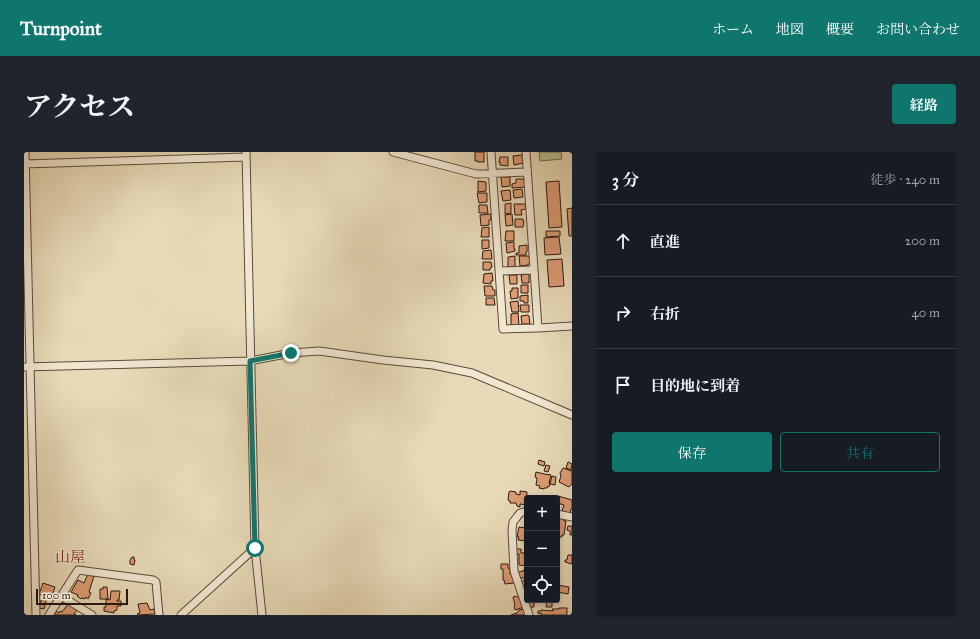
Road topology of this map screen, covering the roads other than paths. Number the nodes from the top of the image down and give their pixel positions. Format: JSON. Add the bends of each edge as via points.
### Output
{"nodes":[{"id":1,"x":24,"y":152,"type":"edge"},
{"id":2,"x":393,"y":152,"type":"edge"},
{"id":3,"x":491,"y":152,"type":"edge"},
{"id":4,"x":526,"y":152,"type":"edge"},
{"id":5,"x":246,"y":155,"type":"edge"},
{"id":6,"x":24,"y":164,"type":"edge"},
{"id":7,"x":527,"y":172,"type":"junction"},
{"id":8,"x":492,"y":174,"type":"junction"},
{"id":9,"x":534,"y":270,"type":"junction"},
{"id":10,"x":500,"y":271,"type":"junction"},
{"id":11,"x":572,"y":326,"type":"edge"},
{"id":12,"x":538,"y":328,"type":"junction"},
{"id":13,"x":253,"y":360,"type":"junction"},
{"id":14,"x":27,"y":367,"type":"edge"},
{"id":15,"x":572,"y":415,"type":"edge"},
{"id":16,"x":524,"y":512,"type":"edge"},
{"id":17,"x":560,"y":515,"type":"edge"},
{"id":18,"x":572,"y":517,"type":"edge"},
{"id":19,"x":255,"y":548,"type":"junction"},
{"id":20,"x":61,"y":596,"type":"junction"},
{"id":21,"x":36,"y":612,"type":"edge"},
{"id":22,"x":47,"y":615,"type":"edge"},
{"id":23,"x":92,"y":615,"type":"edge"},
{"id":24,"x":159,"y":615,"type":"edge"},
{"id":25,"x":181,"y":615,"type":"edge"},
{"id":26,"x":262,"y":615,"type":"edge"},
{"id":27,"x":529,"y":615,"type":"edge"}],
"edges":[{"from":1,"to":6,"type":"street"},
{"from":2,"to":8,"type":"street","via":[[476,174]]},
{"from":3,"to":8,"type":"street"},
{"from":4,"to":7,"type":"street"},
{"from":5,"to":6,"type":"street"},
{"from":5,"to":13,"type":"street"},
{"from":6,"to":14,"type":"street"},
{"from":7,"to":8,"type":"street"},
{"from":7,"to":9,"type":"street"},
{"from":8,"to":10,"type":"street"},
{"from":9,"to":10,"type":"street"},
{"from":9,"to":12,"type":"street"},
{"from":10,"to":12,"type":"street","via":[[503,329]]},
{"from":11,"to":12,"type":"street"},
{"from":13,"to":14,"type":"street"},
{"from":13,"to":15,"type":"street","via":[[319,351],[434,364],[472,373]]},
{"from":13,"to":19,"type":"street"},
{"from":14,"to":21,"type":"street"},
{"from":16,"to":27,"type":"street","via":[[520,513],[513,522],[512,530],[514,571]]},
{"from":17,"to":18,"type":"street"},
{"from":19,"to":25,"type":"street"},
{"from":19,"to":26,"type":"street"},
{"from":20,"to":22,"type":"street"},
{"from":20,"to":23,"type":"street"},
{"from":20,"to":24,"type":"street","via":[[78,570],[153,580],[156,582]]},
{"from":21,"to":22,"type":"street"}]}
